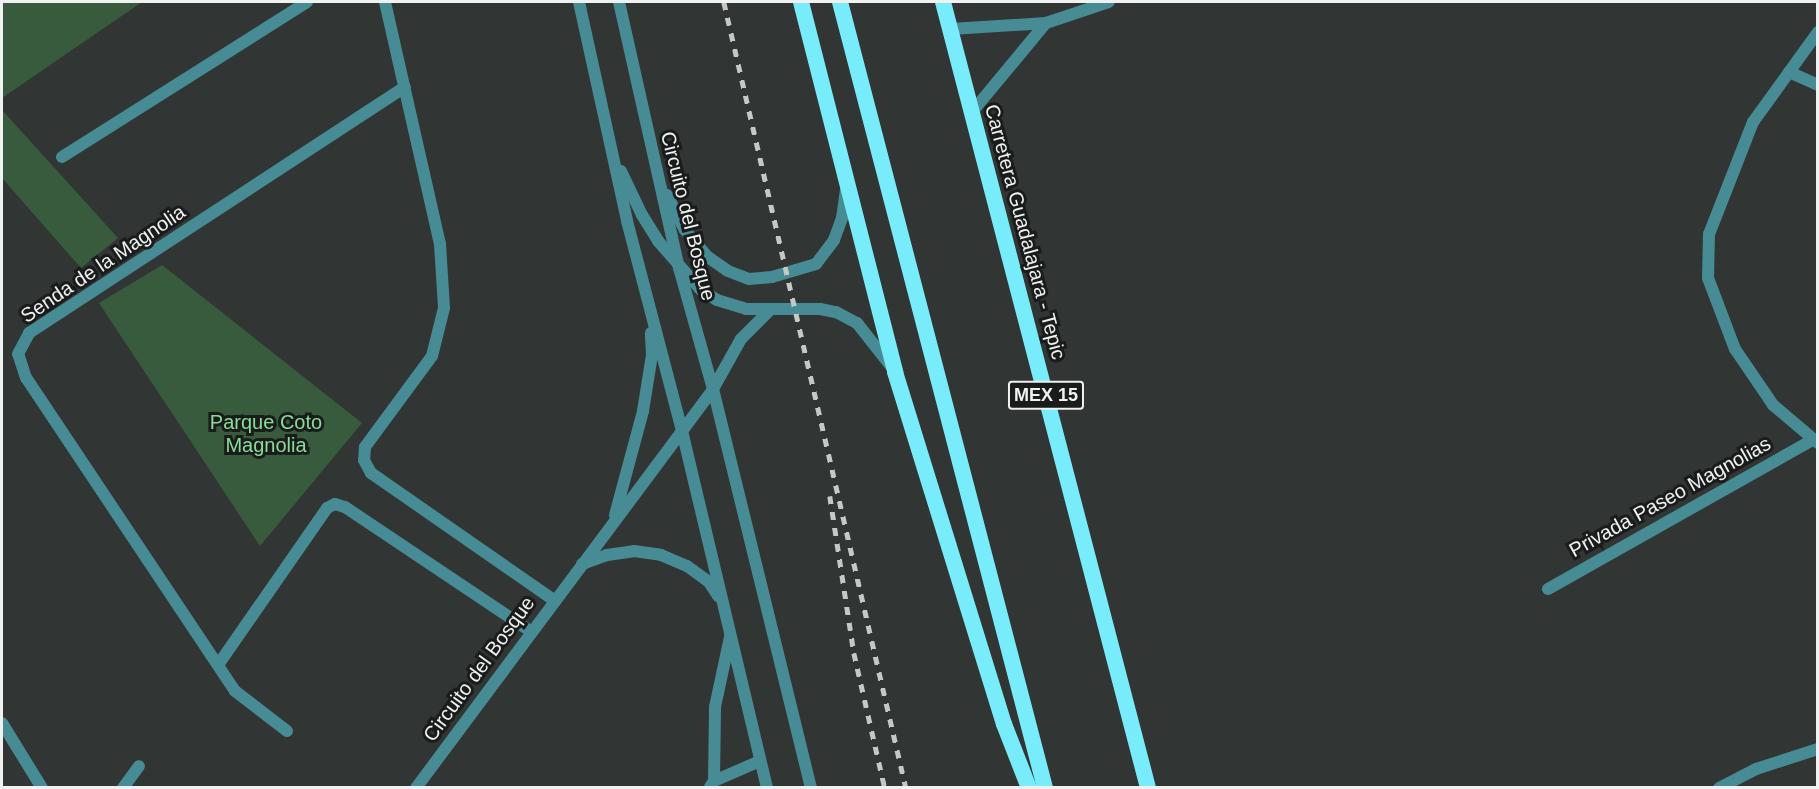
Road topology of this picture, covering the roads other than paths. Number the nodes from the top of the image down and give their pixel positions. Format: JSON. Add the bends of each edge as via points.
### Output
{"nodes":[{"id":1,"x":307,"y":2,"type":"edge"},
{"id":2,"x":386,"y":2,"type":"edge"},
{"id":3,"x":579,"y":2,"type":"edge"},
{"id":4,"x":619,"y":2,"type":"edge"},
{"id":5,"x":801,"y":2,"type":"edge"},
{"id":6,"x":840,"y":2,"type":"edge"},
{"id":7,"x":943,"y":2,"type":"edge"},
{"id":8,"x":1109,"y":2,"type":"edge"},
{"id":9,"x":1047,"y":23,"type":"junction"},
{"id":10,"x":951,"y":29,"type":"junction"},
{"id":11,"x":1818,"y":32,"type":"edge"},
{"id":12,"x":1789,"y":72,"type":"junction"},
{"id":13,"x":1818,"y":85,"type":"edge"},
{"id":14,"x":405,"y":87,"type":"junction"},
{"id":15,"x":972,"y":112,"type":"junction"},
{"id":16,"x":612,"y":152,"type":"junction"},
{"id":17,"x":62,"y":157,"type":"dead end"},
{"id":18,"x":846,"y":172,"type":"junction"},
{"id":19,"x":658,"y":178,"type":"junction"},
{"id":20,"x":679,"y":268,"type":"junction"},
{"id":21,"x":649,"y":306,"type":"junction"},
{"id":22,"x":770,"y":310,"type":"junction"},
{"id":23,"x":895,"y":372,"type":"junction"},
{"id":24,"x":713,"y":389,"type":"junction"},
{"id":25,"x":682,"y":430,"type":"junction"},
{"id":26,"x":1815,"y":441,"type":"edge"},
{"id":27,"x":614,"y":522,"type":"junction"},
{"id":28,"x":581,"y":565,"type":"junction"},
{"id":29,"x":1548,"y":589,"type":"dead end"},
{"id":30,"x":554,"y":600,"type":"junction"},
{"id":31,"x":723,"y":604,"type":"junction"},
{"id":32,"x":530,"y":631,"type":"junction"},
{"id":33,"x":731,"y":634,"type":"junction"},
{"id":34,"x":218,"y":665,"type":"junction"},
{"id":35,"x":2,"y":723,"type":"edge"},
{"id":36,"x":287,"y":731,"type":"dead end"},
{"id":37,"x":1818,"y":748,"type":"edge"},
{"id":38,"x":760,"y":761,"type":"junction"},
{"id":39,"x":139,"y":766,"type":"dead end"},
{"id":40,"x":712,"y":784,"type":"edge"},
{"id":41,"x":42,"y":788,"type":"edge"},
{"id":42,"x":123,"y":788,"type":"edge"},
{"id":43,"x":416,"y":788,"type":"edge"},
{"id":44,"x":767,"y":788,"type":"edge"},
{"id":45,"x":812,"y":788,"type":"edge"},
{"id":46,"x":1029,"y":788,"type":"edge"},
{"id":47,"x":1045,"y":788,"type":"edge"},
{"id":48,"x":1148,"y":788,"type":"edge"},
{"id":49,"x":1719,"y":788,"type":"edge"}],
"edges":[{"from":1,"to":17,"type":"street"},
{"from":2,"to":14,"type":"street"},
{"from":3,"to":16,"type":"street"},
{"from":4,"to":19,"type":"street","name":"Circuito del Bosque"},
{"from":5,"to":18,"type":"highway"},
{"from":6,"to":47,"type":"highway"},
{"from":7,"to":10,"type":"highway","name":"Carretera Guadalajara - Tepic","number":"MEX 15"},
{"from":8,"to":9,"type":"street"},
{"from":9,"to":10,"type":"street"},
{"from":9,"to":15,"type":"street"},
{"from":10,"to":15,"type":"highway","name":"Carretera Guadalajara - Tepic","number":"MEX 15"},
{"from":11,"to":12,"type":"street"},
{"from":12,"to":13,"type":"street"},
{"from":12,"to":26,"type":"street","via":[[1753,122],[1709,234],[1708,279],[1735,349],[1773,405]]},
{"from":14,"to":30,"type":"street","via":[[440,244],[444,308],[432,356],[365,447],[364,460],[371,472]]},
{"from":14,"to":34,"type":"street","name":"Senda de la Magnolia","via":[[29,333],[18,354],[26,378]]},
{"from":15,"to":48,"type":"highway","name":"Carretera Guadalajara - Tepic","number":"MEX 15"},
{"from":16,"to":20,"type":"street","via":[[642,215]]},
{"from":16,"to":21,"type":"street"},
{"from":18,"to":19,"type":"street","via":[[842,218],[834,240],[816,264],[772,277],[749,279],[708,257],[685,230]]},
{"from":18,"to":23,"type":"highway"},
{"from":19,"to":20,"type":"street","name":"Circuito del Bosque"},
{"from":20,"to":22,"type":"street","via":[[717,300],[746,309]]},
{"from":20,"to":24,"type":"street","name":"Circuito del Bosque"},
{"from":21,"to":25,"type":"street"},
{"from":21,"to":27,"type":"street","via":[[652,355],[643,411]]},
{"from":22,"to":23,"type":"street","via":[[836,312],[863,329]]},
{"from":22,"to":24,"type":"street","via":[[741,339]]},
{"from":23,"to":46,"type":"highway","via":[[1004,724]]},
{"from":24,"to":25,"type":"street","name":"Circuito del Bosque"},
{"from":24,"to":45,"type":"street"},
{"from":25,"to":27,"type":"street","name":"Circuito del Bosque"},
{"from":25,"to":31,"type":"street"},
{"from":26,"to":29,"type":"street","name":"Privada Paseo Magnolias"},
{"from":27,"to":28,"type":"street","name":"Circuito del Bosque"},
{"from":28,"to":30,"type":"street","name":"Circuito del Bosque"},
{"from":28,"to":31,"type":"street","via":[[607,555],[634,551],[661,555],[687,566],[709,582]]},
{"from":30,"to":32,"type":"street","name":"Circuito del Bosque"},
{"from":31,"to":33,"type":"street"},
{"from":32,"to":34,"type":"street","via":[[335,504],[327,508]]},
{"from":32,"to":43,"type":"street","name":"Circuito del Bosque"},
{"from":33,"to":38,"type":"street"},
{"from":33,"to":40,"type":"street","via":[[715,707]]},
{"from":34,"to":36,"type":"street","name":"Senda de la Magnolia","via":[[235,692]]},
{"from":35,"to":41,"type":"street"},
{"from":37,"to":49,"type":"street","via":[[1756,769]]},
{"from":38,"to":40,"type":"street"},
{"from":38,"to":44,"type":"street"},
{"from":39,"to":42,"type":"street"}]}
